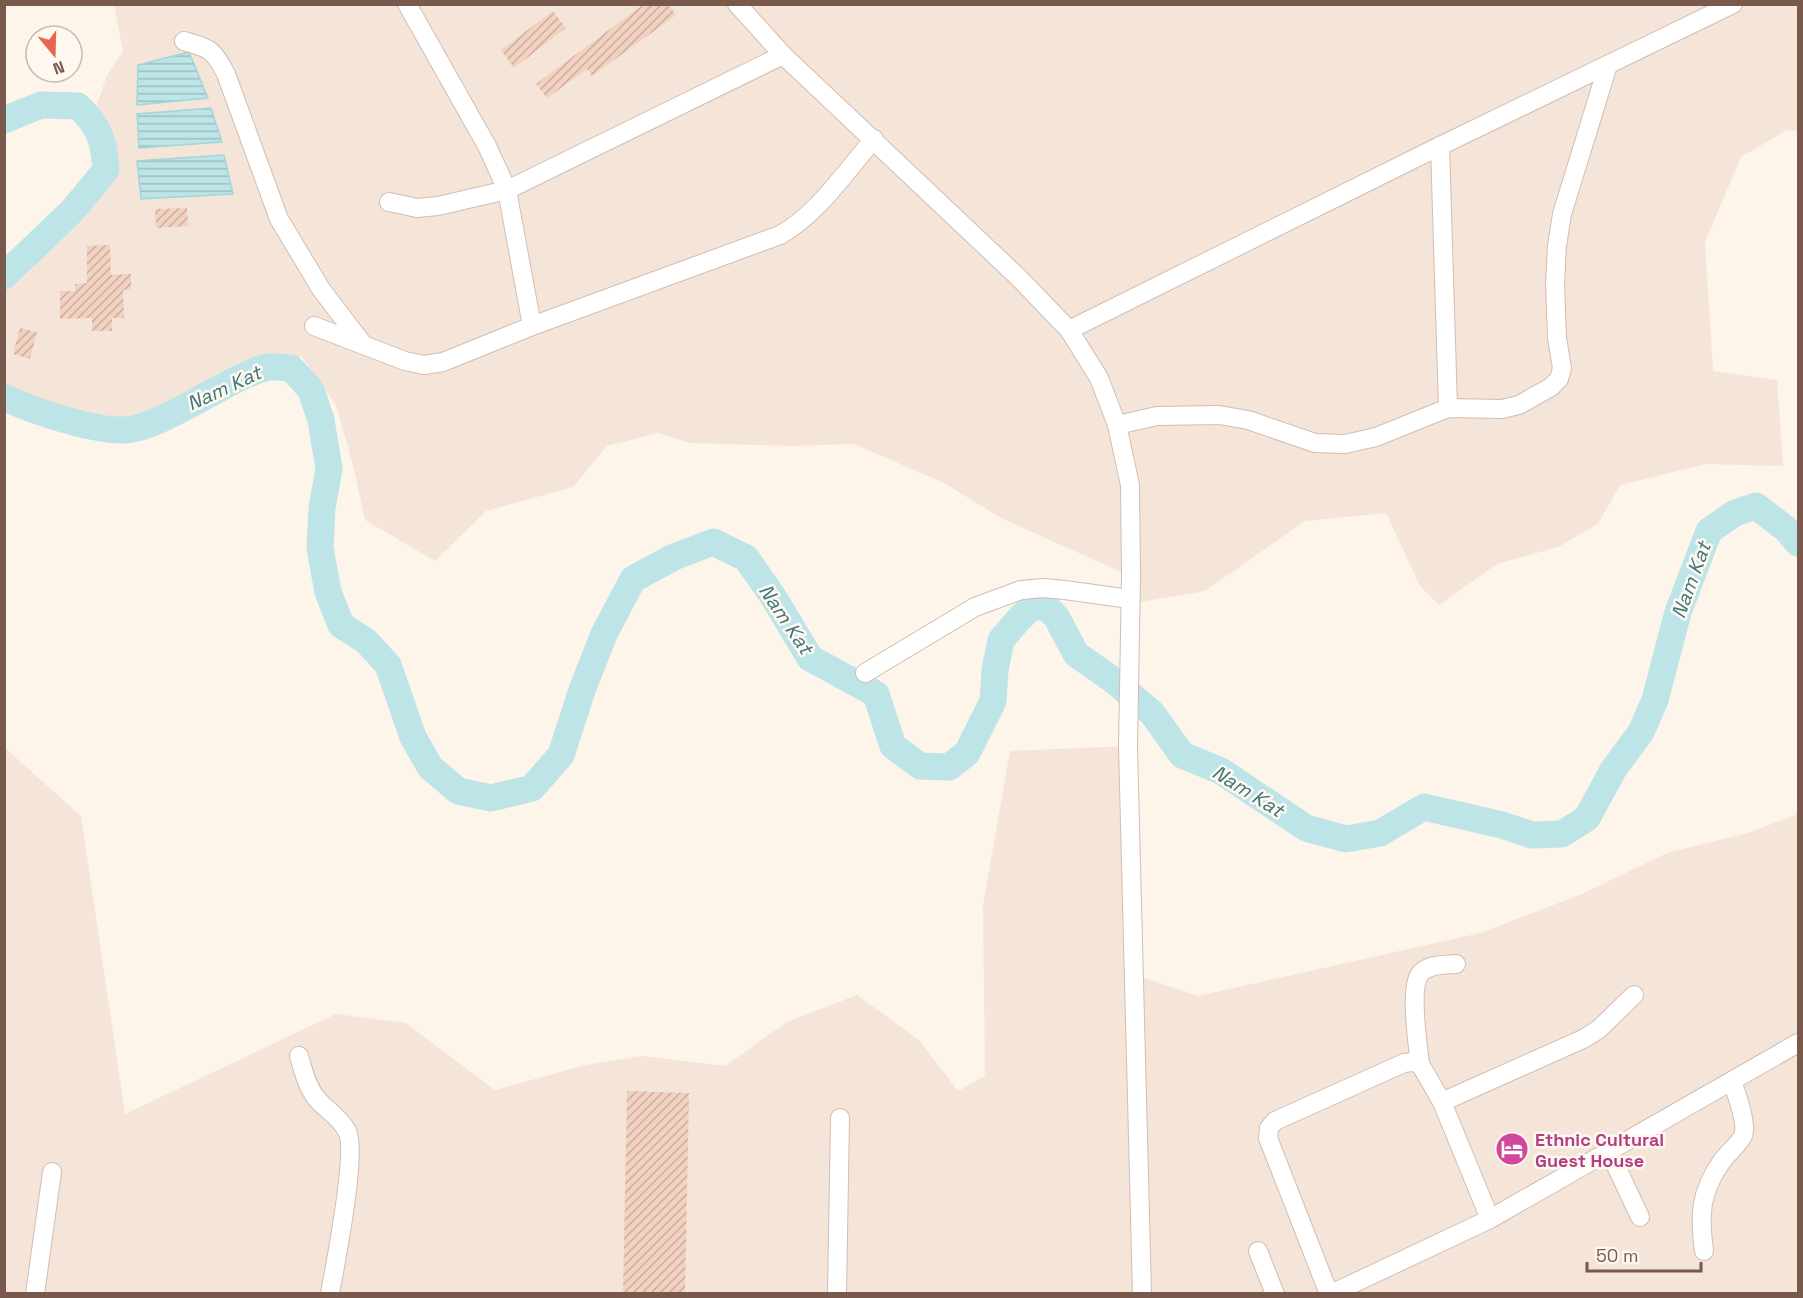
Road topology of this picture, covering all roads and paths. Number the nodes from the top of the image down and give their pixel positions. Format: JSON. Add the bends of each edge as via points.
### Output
{"nodes":[{"id":1,"x":407,"y":4,"type":"edge"},
{"id":2,"x":737,"y":4,"type":"edge"},
{"id":3,"x":1732,"y":4,"type":"edge"},
{"id":4,"x":184,"y":40,"type":"dead end"},
{"id":5,"x":783,"y":55,"type":"junction"},
{"id":6,"x":1608,"y":65,"type":"junction"},
{"id":7,"x":874,"y":139,"type":"junction"},
{"id":8,"x":1440,"y":146,"type":"junction"},
{"id":9,"x":507,"y":190,"type":"junction"},
{"id":10,"x":389,"y":201,"type":"dead end"},
{"id":11,"x":314,"y":326,"type":"dead end"},
{"id":12,"x":532,"y":326,"type":"junction"},
{"id":13,"x":1069,"y":330,"type":"junction"},
{"id":14,"x":363,"y":345,"type":"junction"},
{"id":15,"x":1448,"y":408,"type":"junction"},
{"id":16,"x":1117,"y":425,"type":"junction"},
{"id":17,"x":1130,"y":599,"type":"junction"},
{"id":18,"x":865,"y":673,"type":"dead end"},
{"id":19,"x":1456,"y":964,"type":"dead end"},
{"id":20,"x":1634,"y":995,"type":"dead end"},
{"id":21,"x":1798,"y":1043,"type":"edge"},
{"id":22,"x":299,"y":1056,"type":"dead end"},
{"id":23,"x":1420,"y":1064,"type":"junction"},
{"id":24,"x":1732,"y":1081,"type":"junction"},
{"id":25,"x":1442,"y":1102,"type":"junction"},
{"id":26,"x":840,"y":1118,"type":"dead end"},
{"id":27,"x":1609,"y":1151,"type":"junction"},
{"id":28,"x":52,"y":1172,"type":"dead end"},
{"id":29,"x":1640,"y":1217,"type":"dead end"},
{"id":30,"x":1490,"y":1219,"type":"junction"},
{"id":31,"x":1258,"y":1251,"type":"dead end"},
{"id":32,"x":1704,"y":1251,"type":"dead end"},
{"id":33,"x":35,"y":1293,"type":"edge"},
{"id":34,"x":330,"y":1293,"type":"edge"},
{"id":35,"x":837,"y":1293,"type":"edge"},
{"id":36,"x":1142,"y":1293,"type":"edge"},
{"id":37,"x":1275,"y":1293,"type":"edge"},
{"id":38,"x":1330,"y":1293,"type":"edge"}],
"edges":[{"from":1,"to":9,"type":"street","via":[[487,146]]},
{"from":2,"to":5,"type":"street"},
{"from":3,"to":6,"type":"street"},
{"from":4,"to":14,"type":"street","via":[[216,54],[279,219],[321,290]]},
{"from":5,"to":7,"type":"street"},
{"from":5,"to":9,"type":"street"},
{"from":6,"to":8,"type":"street"},
{"from":6,"to":15,"type":"street","via":[[1562,214],[1557,246],[1557,338],[1562,368],[1559,379],[1519,405],[1502,409]]},
{"from":7,"to":12,"type":"street","via":[[795,227]]},
{"from":7,"to":13,"type":"street"},
{"from":8,"to":13,"type":"street"},
{"from":8,"to":15,"type":"street"},
{"from":9,"to":10,"type":"street","via":[[417,208]]},
{"from":9,"to":12,"type":"street"},
{"from":11,"to":14,"type":"street"},
{"from":12,"to":14,"type":"street","via":[[443,362],[424,365]]},
{"from":13,"to":16,"type":"street","via":[[1099,378]]},
{"from":15,"to":16,"type":"street","via":[[1376,437],[1345,444],[1315,443],[1248,420],[1219,415],[1157,416]]},
{"from":16,"to":17,"type":"street","via":[[1130,485]]},
{"from":17,"to":18,"type":"street","via":[[1065,590],[1021,590],[975,607]]},
{"from":17,"to":36,"type":"street","via":[[1128,746]]},
{"from":19,"to":23,"type":"street","via":[[1429,967],[1416,982],[1415,1028]]},
{"from":20,"to":25,"type":"street","via":[[1583,1039]]},
{"from":21,"to":24,"type":"street"},
{"from":22,"to":34,"type":"street","via":[[317,1099],[349,1133],[351,1161]]},
{"from":23,"to":25,"type":"street"},
{"from":23,"to":38,"type":"street","via":[[1404,1063],[1275,1121],[1269,1128],[1269,1138]]},
{"from":24,"to":27,"type":"street"},
{"from":24,"to":32,"type":"street","via":[[1744,1124],[1743,1135],[1721,1162],[1703,1196]]},
{"from":25,"to":30,"type":"street"},
{"from":26,"to":35,"type":"street"},
{"from":27,"to":29,"type":"street"},
{"from":27,"to":30,"type":"street"},
{"from":28,"to":33,"type":"street"},
{"from":30,"to":38,"type":"street"},
{"from":31,"to":37,"type":"street"}]}
